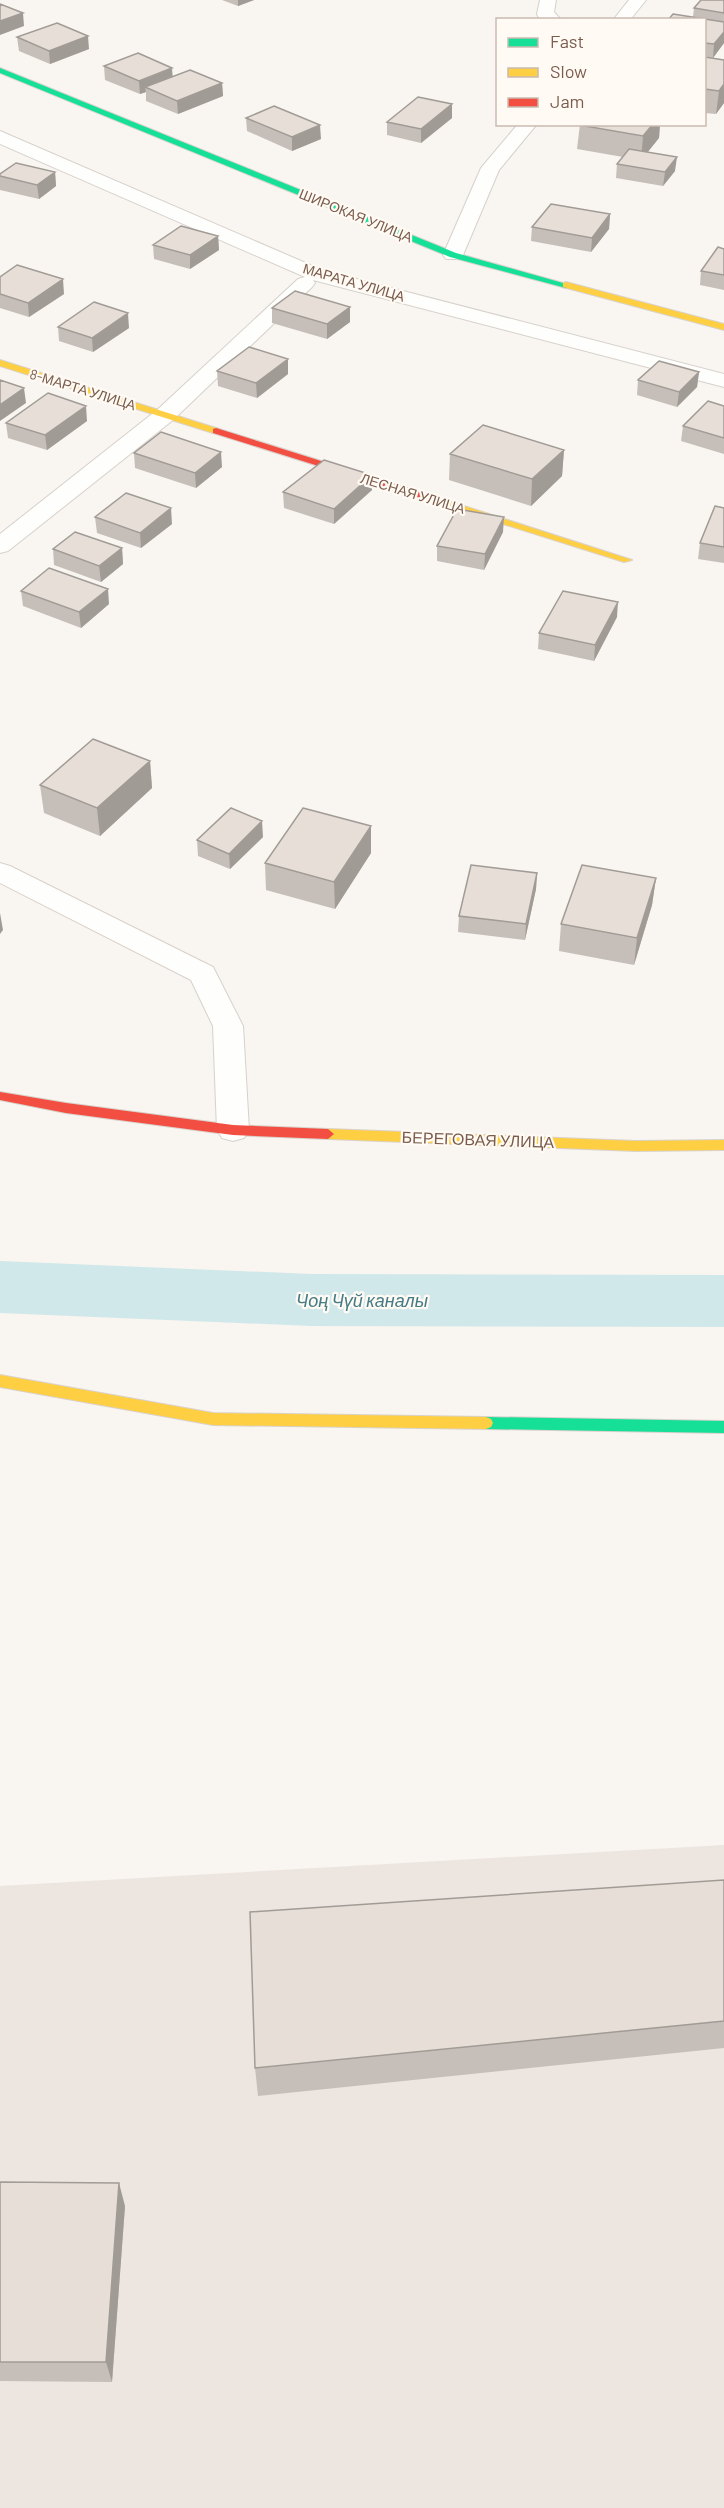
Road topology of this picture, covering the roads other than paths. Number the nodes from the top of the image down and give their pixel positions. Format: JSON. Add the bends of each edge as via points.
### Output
{"nodes":[{"id":1,"x":548,"y":0,"type":"edge"},
{"id":2,"x":638,"y":0,"type":"edge"},
{"id":3,"x":550,"y":18,"type":"edge"},
{"id":4,"x":623,"y":18,"type":"edge"},
{"id":5,"x":0,"y":70,"type":"edge"},
{"id":6,"x":526,"y":126,"type":"edge"},
{"id":7,"x":0,"y":137,"type":"edge"},
{"id":8,"x":453,"y":255,"type":"junction"},
{"id":9,"x":315,"y":274,"type":"junction"},
{"id":10,"x":724,"y":327,"type":"edge"},
{"id":11,"x":0,"y":363,"type":"edge"},
{"id":12,"x":724,"y":381,"type":"edge"},
{"id":13,"x":165,"y":415,"type":"junction"},
{"id":14,"x":0,"y":546,"type":"edge"},
{"id":15,"x":627,"y":560,"type":"dead end"},
{"id":16,"x":0,"y":872,"type":"edge"},
{"id":17,"x":0,"y":1096,"type":"edge"},
{"id":18,"x":233,"y":1130,"type":"junction"},
{"id":19,"x":724,"y":1145,"type":"edge"},
{"id":20,"x":0,"y":1381,"type":"edge"},
{"id":21,"x":724,"y":1427,"type":"edge"}],
"edges":[{"from":1,"to":3,"type":"street","via":[[545,14]]},
{"from":2,"to":4,"type":"street"},
{"from":5,"to":8,"type":"street","name":"ШИРОКАЯ УЛИЦА"},
{"from":6,"to":8,"type":"street","via":[[490,168]]},
{"from":7,"to":9,"type":"street","name":"МАРАТА УЛИЦА"},
{"from":8,"to":10,"type":"street","name":"ШИРОКАЯ УЛИЦА"},
{"from":9,"to":12,"type":"street","name":"МАРАТА УЛИЦА"},
{"from":9,"to":13,"type":"street"},
{"from":11,"to":13,"type":"street","name":"8-МАРТА УЛИЦА"},
{"from":13,"to":14,"type":"street"},
{"from":13,"to":15,"type":"street","name":"ЛЕСНАЯ УЛИЦА"},
{"from":16,"to":18,"type":"street","via":[[203,974],[228,1026]]},
{"from":17,"to":18,"type":"street","name":"БЕРЕГОВАЯ УЛИЦА"},
{"from":18,"to":19,"type":"street","name":"БЕРЕГОВАЯ УЛИЦА","via":[[636,1146]]},
{"from":20,"to":21,"type":"street","via":[[213,1419]]}]}
